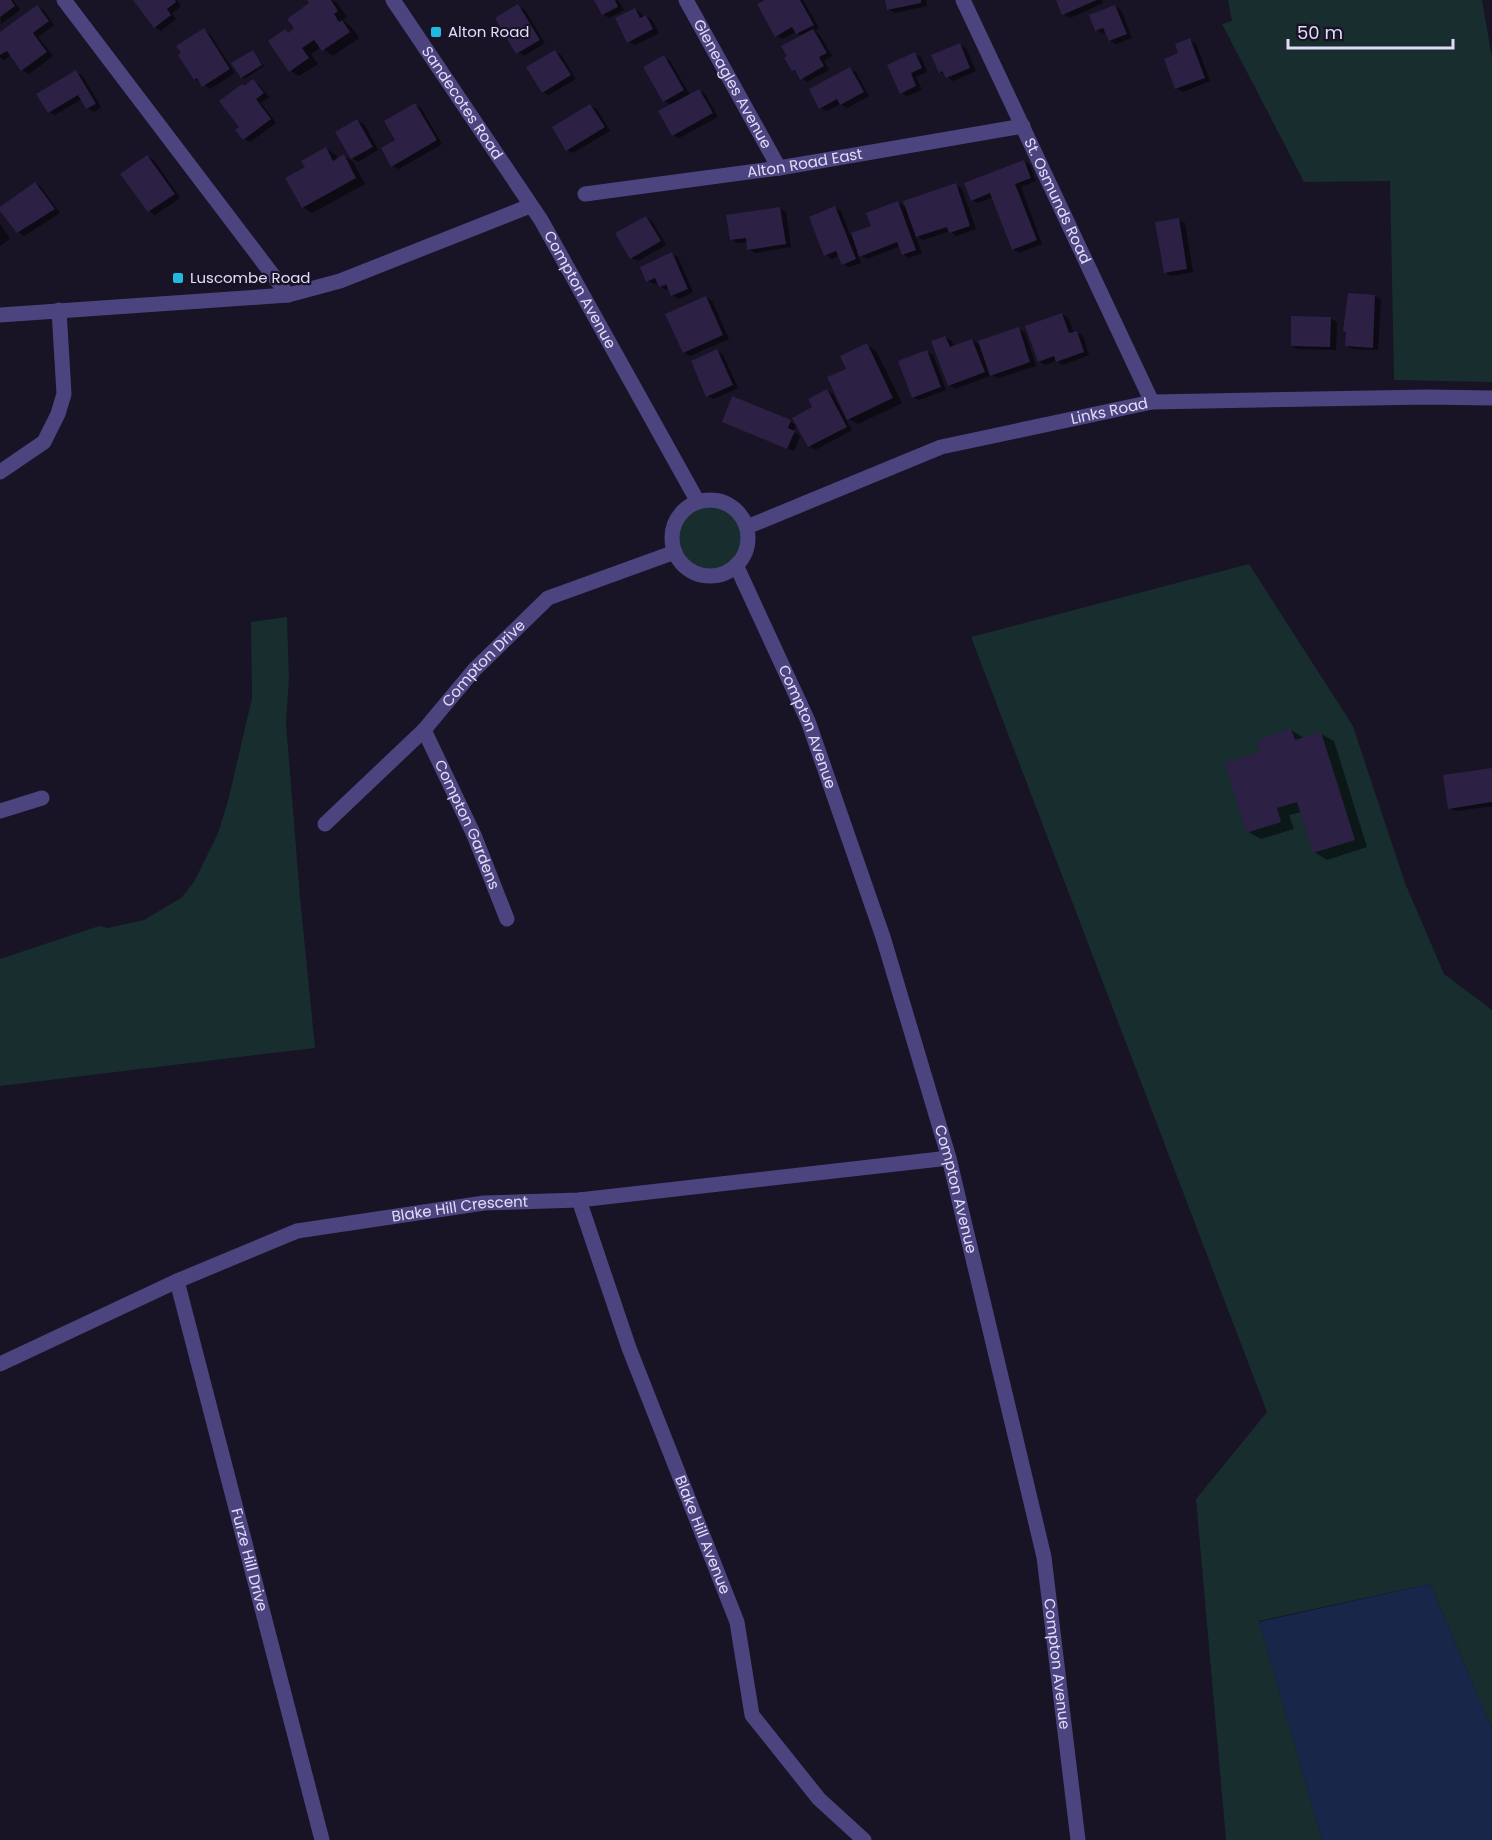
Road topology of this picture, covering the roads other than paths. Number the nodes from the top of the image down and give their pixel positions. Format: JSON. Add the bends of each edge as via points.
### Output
{"nodes":[{"id":1,"x":64,"y":0,"type":"edge"},
{"id":2,"x":393,"y":0,"type":"edge"},
{"id":3,"x":686,"y":0,"type":"edge"},
{"id":4,"x":963,"y":0,"type":"edge"},
{"id":5,"x":1023,"y":126,"type":"junction"},
{"id":6,"x":779,"y":168,"type":"junction"},
{"id":7,"x":585,"y":194,"type":"dead end"},
{"id":8,"x":530,"y":206,"type":"junction"},
{"id":9,"x":288,"y":295,"type":"junction"},
{"id":10,"x":59,"y":310,"type":"junction"},
{"id":11,"x":0,"y":315,"type":"edge"},
{"id":12,"x":1492,"y":398,"type":"edge"},
{"id":13,"x":1152,"y":402,"type":"junction"},
{"id":14,"x":0,"y":472,"type":"edge"},
{"id":15,"x":699,"y":502,"type":"junction"},
{"id":16,"x":747,"y":526,"type":"junction"},
{"id":17,"x":675,"y":552,"type":"junction"},
{"id":18,"x":736,"y":566,"type":"junction"},
{"id":19,"x":424,"y":730,"type":"junction"},
{"id":20,"x":42,"y":798,"type":"dead end"},
{"id":21,"x":0,"y":811,"type":"edge"},
{"id":22,"x":325,"y":825,"type":"dead end"},
{"id":23,"x":507,"y":919,"type":"dead end"},
{"id":24,"x":949,"y":1158,"type":"junction"},
{"id":25,"x":579,"y":1200,"type":"junction"},
{"id":26,"x":177,"y":1281,"type":"junction"},
{"id":27,"x":0,"y":1364,"type":"edge"},
{"id":28,"x":322,"y":1840,"type":"edge"},
{"id":29,"x":864,"y":1840,"type":"edge"},
{"id":30,"x":1078,"y":1840,"type":"edge"}],
"edges":[{"from":1,"to":9,"type":"street"},
{"from":2,"to":8,"type":"street","name":"Sandecotes Road"},
{"from":3,"to":6,"type":"street","name":"Gleneagles Avenue"},
{"from":4,"to":5,"type":"street","name":"St. Osmunds Road"},
{"from":5,"to":6,"type":"street","name":"Alton Road East"},
{"from":5,"to":13,"type":"street","name":"St. Osmunds Road"},
{"from":6,"to":7,"type":"street","name":"Alton Road East"},
{"from":8,"to":9,"type":"street","via":[[340,281]]},
{"from":8,"to":15,"type":"street","name":"Compton Avenue"},
{"from":9,"to":10,"type":"street"},
{"from":10,"to":11,"type":"street"},
{"from":10,"to":14,"type":"street","via":[[64,394],[58,414],[44,442]]},
{"from":12,"to":13,"type":"street","name":"Links Road"},
{"from":13,"to":16,"type":"street","name":"Links Road","via":[[941,447]]},
{"from":15,"to":16,"type":"street","via":[[722,502],[737,512]]},
{"from":15,"to":17,"type":"street","via":[[681,513],[674,525]]},
{"from":16,"to":18,"type":"street","via":[[746,551]]},
{"from":17,"to":18,"type":"street","via":[[687,568],[699,574],[712,576]]},
{"from":17,"to":19,"type":"street","name":"Compton Drive","via":[[548,598],[474,670]]},
{"from":18,"to":24,"type":"street","name":"Compton Avenue","via":[[812,732],[883,937]]},
{"from":19,"to":22,"type":"street","name":"Compton Drive"},
{"from":19,"to":23,"type":"street","name":"Compton Gardens","via":[[474,835]]},
{"from":20,"to":21,"type":"street"},
{"from":24,"to":25,"type":"street","name":"Blake Hill Crescent"},
{"from":24,"to":30,"type":"street","name":"Compton Avenue","via":[[1044,1557]]},
{"from":25,"to":26,"type":"street","name":"Blake Hill Crescent","via":[[484,1203],[297,1231]]},
{"from":25,"to":29,"type":"street","name":"Blake Hill Avenue","via":[[629,1348],[737,1622],[753,1715],[819,1799]]},
{"from":26,"to":27,"type":"street","name":"Blake Hill Crescent"},
{"from":26,"to":28,"type":"street","name":"Furze Hill Drive"}]}
